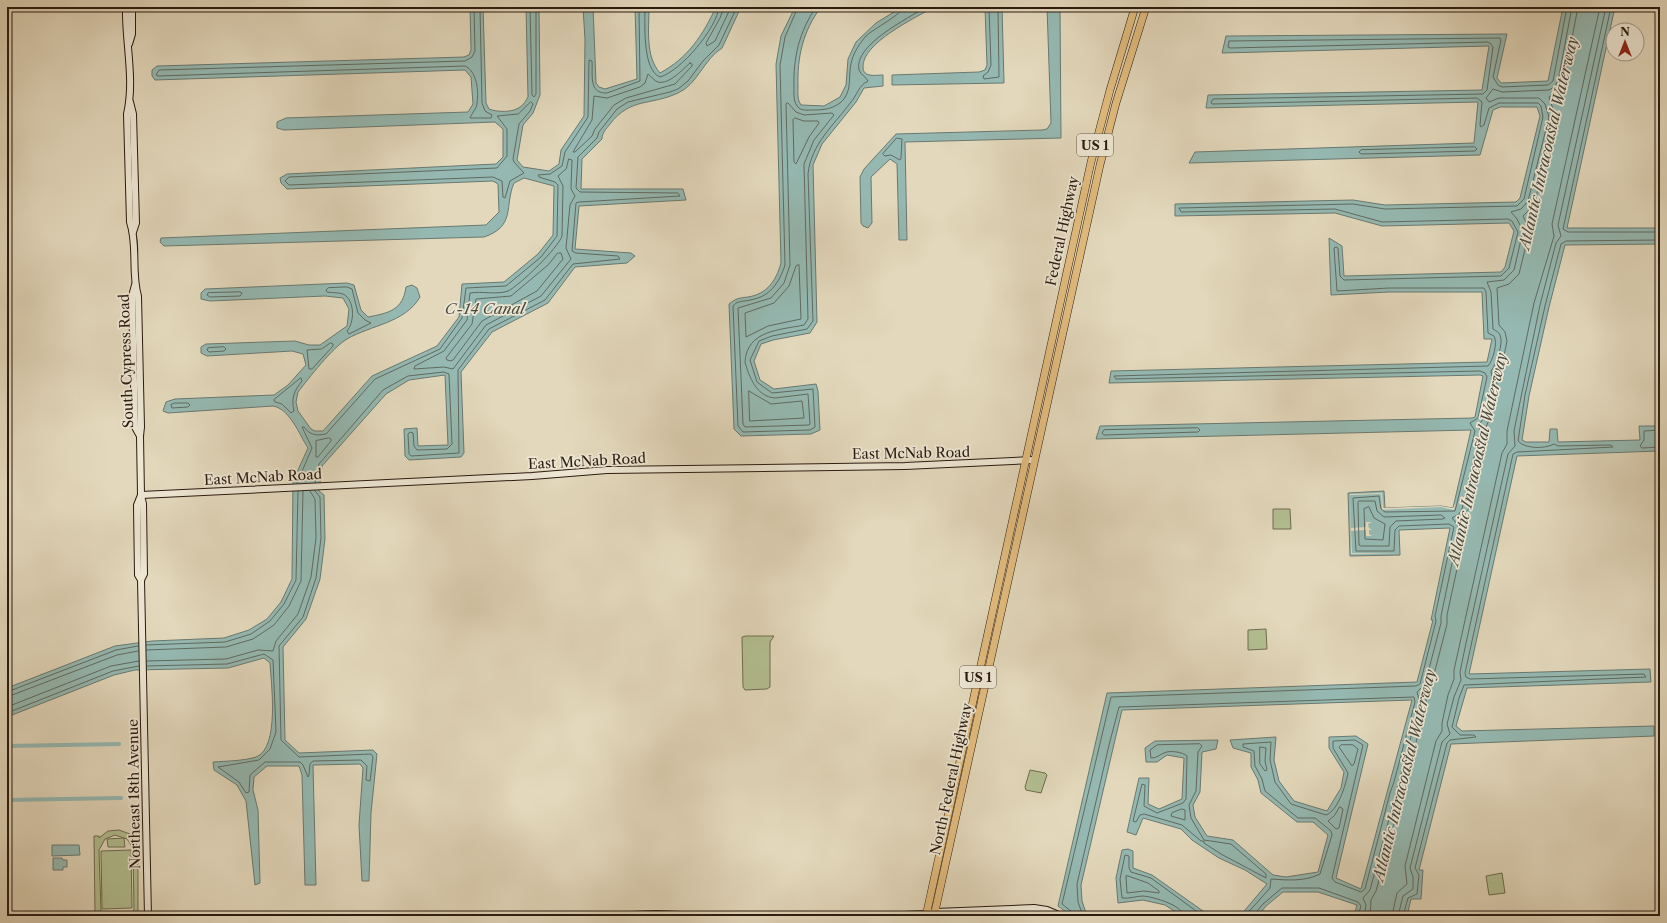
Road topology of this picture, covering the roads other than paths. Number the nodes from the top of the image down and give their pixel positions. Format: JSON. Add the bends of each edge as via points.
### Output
{"nodes":[{"id":1,"x":126,"y":7,"type":"edge"},
{"id":2,"x":132,"y":7,"type":"edge"},
{"id":3,"x":1135,"y":7,"type":"edge"},
{"id":4,"x":1146,"y":7,"type":"edge"},
{"id":5,"x":128,"y":46,"type":"junction"},
{"id":6,"x":1110,"y":90,"type":"junction"},
{"id":7,"x":1116,"y":103,"type":"junction"},
{"id":8,"x":1105,"y":108,"type":"junction"},
{"id":9,"x":1111,"y":122,"type":"junction"},
{"id":10,"x":1053,"y":334,"type":"junction"},
{"id":11,"x":1050,"y":348,"type":"junction"},
{"id":12,"x":1058,"y":352,"type":"junction"},
{"id":13,"x":1055,"y":365,"type":"junction"},
{"id":14,"x":1034,"y":460,"type":"junction"},
{"id":15,"x":1025,"y":462,"type":"junction"},
{"id":16,"x":141,"y":495,"type":"junction"},
{"id":17,"x":1007,"y":543,"type":"junction"},
{"id":18,"x":1004,"y":558,"type":"junction"},
{"id":19,"x":1013,"y":558,"type":"junction"},
{"id":20,"x":1010,"y":574,"type":"junction"},
{"id":21,"x":143,"y":671,"type":"joint"},
{"id":22,"x":963,"y":746,"type":"junction"},
{"id":23,"x":970,"y":754,"type":"junction"},
{"id":24,"x":968,"y":764,"type":"junction"},
{"id":25,"x":946,"y":822,"type":"junction"},
{"id":26,"x":953,"y":834,"type":"junction"},
{"id":27,"x":931,"y":915,"type":"edge"},
{"id":28,"x":148,"y":916,"type":"edge"},
{"id":29,"x":604,"y":916,"type":"edge"},
{"id":30,"x":709,"y":916,"type":"edge"},
{"id":31,"x":879,"y":916,"type":"edge"},
{"id":32,"x":970,"y":916,"type":"edge"},
{"id":33,"x":1048,"y":916,"type":"edge"},
{"id":34,"x":1061,"y":916,"type":"edge"}],
"edges":[{"from":1,"to":5,"type":"street","name":"South Cypress Road"},
{"from":2,"to":5,"type":"street","name":"South Cypress Road","via":[[132,34]]},
{"from":3,"to":6,"type":"main road","name":"Federal Highway","number":"US 1"},
{"from":4,"to":7,"type":"main road","name":"Federal Highway","number":"US 1"},
{"from":5,"to":16,"type":"street","name":"South Cypress Road","via":[[130,222],[133,232],[135,285],[132,296],[135,427],[140,436]]},
{"from":6,"to":7,"type":"main road"},
{"from":6,"to":8,"type":"main road","name":"Federal Highway","number":"US 1"},
{"from":7,"to":9,"type":"main road","name":"Federal Highway","number":"US 1"},
{"from":8,"to":9,"type":"main road"},
{"from":8,"to":10,"type":"main road","name":"Federal Highway","number":"US 1"},
{"from":9,"to":12,"type":"main road","name":"Federal Highway","number":"US 1"},
{"from":10,"to":11,"type":"main road","name":"Federal Highway","number":"US 1"},
{"from":10,"to":12,"type":"main road"},
{"from":11,"to":13,"type":"main road"},
{"from":11,"to":15,"type":"main road","name":"Federal Highway","number":"US 1"},
{"from":12,"to":13,"type":"main road","name":"Federal Highway","number":"US 1"},
{"from":13,"to":14,"type":"main road","name":"Federal Highway","number":"US 1"},
{"from":14,"to":15,"type":"street","name":"East McNab Road"},
{"from":14,"to":19,"type":"main road","name":"North Federal Highway","number":"US 1"},
{"from":15,"to":16,"type":"street","name":"East McNab Road","via":[[607,470]]},
{"from":15,"to":17,"type":"main road","name":"North Federal Highway","number":"US 1"},
{"from":16,"to":21,"type":"street","name":"South Cypress Road","via":[[144,574],[141,580]]},
{"from":17,"to":18,"type":"main road","name":"North Federal Highway","number":"US 1"},
{"from":17,"to":19,"type":"main road"},
{"from":18,"to":20,"type":"main road"},
{"from":18,"to":22,"type":"main road","name":"North Federal Highway","number":"US 1"},
{"from":19,"to":20,"type":"main road","name":"North Federal Highway","number":"US 1"},
{"from":20,"to":23,"type":"main road","name":"North Federal Highway","number":"US 1"},
{"from":21,"to":28,"type":"street","name":"Northeast 18th Avenue"},
{"from":22,"to":23,"type":"main road"},
{"from":22,"to":24,"type":"main road"},
{"from":22,"to":25,"type":"main road","name":"North Federal Highway","number":"US 1"},
{"from":23,"to":24,"type":"main road","name":"North Federal Highway","number":"US 1"},
{"from":24,"to":26,"type":"main road","name":"North Federal Highway","number":"US 1"},
{"from":25,"to":26,"type":"main road","via":[[948,830]]},
{"from":25,"to":27,"type":"main road","name":"North Federal Highway","number":"US 1"},
{"from":26,"to":27,"type":"main road","name":"North Federal Highway","number":"US 1"},
{"from":27,"to":31,"type":"street"},
{"from":27,"to":34,"type":"street","via":[[1034,908]]},
{"from":29,"to":30,"type":"street"},
{"from":32,"to":33,"type":"street","via":[[1032,913]]}]}
